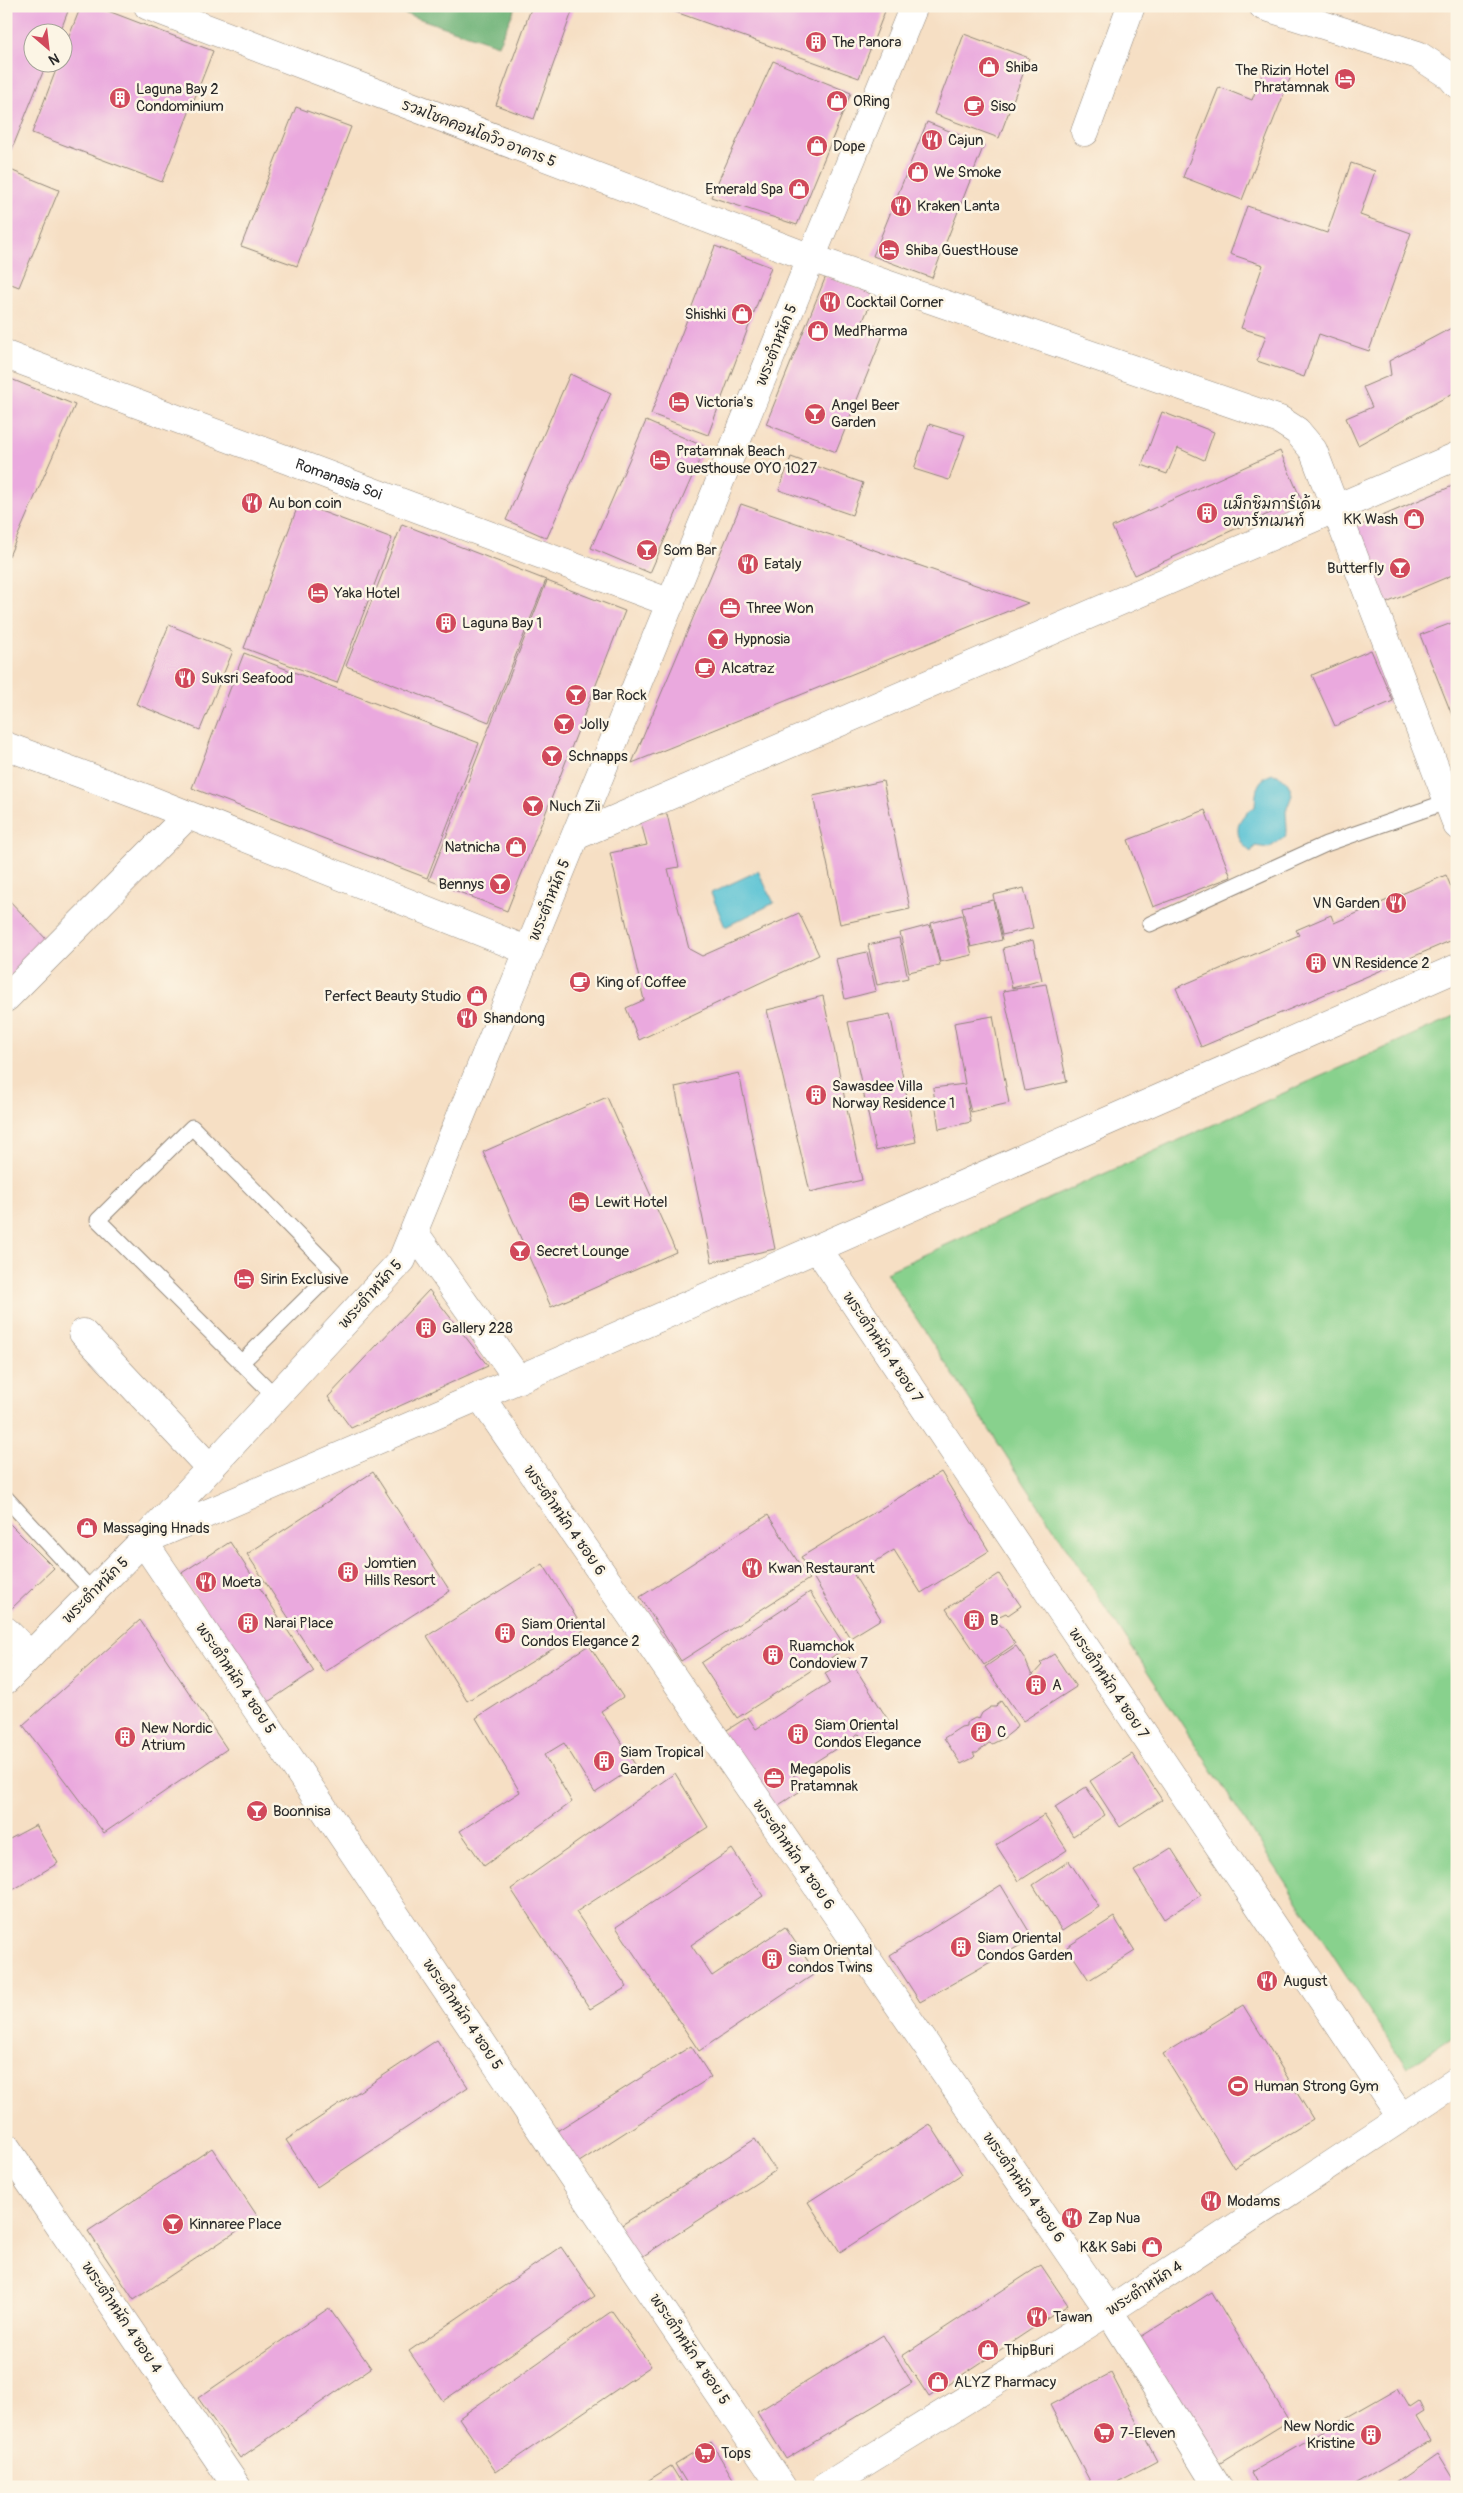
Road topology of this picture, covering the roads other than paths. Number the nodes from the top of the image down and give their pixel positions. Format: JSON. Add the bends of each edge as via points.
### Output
{"nodes":[{"id":1,"x":148,"y":6,"type":"edge"},
{"id":2,"x":914,"y":6,"type":"edge"},
{"id":3,"x":1131,"y":6,"type":"edge"},
{"id":4,"x":1263,"y":6,"type":"edge"},
{"id":5,"x":1457,"y":84,"type":"edge"},
{"id":6,"x":1085,"y":132,"type":"dead end"},
{"id":7,"x":811,"y":258,"type":"junction"},
{"id":8,"x":6,"y":355,"type":"edge"},
{"id":9,"x":1457,"y":456,"type":"edge"},
{"id":10,"x":1337,"y":508,"type":"junction"},
{"id":11,"x":670,"y":602,"type":"junction"},
{"id":12,"x":6,"y":746,"type":"edge"},
{"id":13,"x":1453,"y":813,"type":"edge"},
{"id":14,"x":187,"y":816,"type":"junction"},
{"id":15,"x":576,"y":836,"type":"junction"},
{"id":16,"x":1150,"y":924,"type":"dead end"},
{"id":17,"x":528,"y":951,"type":"junction"},
{"id":18,"x":1457,"y":968,"type":"edge"},
{"id":19,"x":6,"y":998,"type":"edge"},
{"id":20,"x":414,"y":1232,"type":"junction"},
{"id":21,"x":818,"y":1249,"type":"junction"},
{"id":22,"x":83,"y":1332,"type":"dead end"},
{"id":23,"x":241,"y":1363,"type":"junction"},
{"id":24,"x":518,"y":1379,"type":"junction"},
{"id":25,"x":480,"y":1396,"type":"junction"},
{"id":26,"x":276,"y":1397,"type":"junction"},
{"id":27,"x":210,"y":1468,"type":"junction"},
{"id":28,"x":6,"y":1498,"type":"edge"},
{"id":29,"x":143,"y":1541,"type":"junction"},
{"id":30,"x":93,"y":1592,"type":"junction"},
{"id":31,"x":6,"y":1631,"type":"edge"},
{"id":32,"x":30,"y":1655,"type":"junction"},
{"id":33,"x":6,"y":1680,"type":"edge"},
{"id":34,"x":1457,"y":2081,"type":"edge"},
{"id":35,"x":1401,"y":2117,"type":"junction"},
{"id":36,"x":6,"y":2147,"type":"edge"},
{"id":37,"x":1109,"y":2311,"type":"junction"},
{"id":38,"x":237,"y":2487,"type":"edge"},
{"id":39,"x":782,"y":2487,"type":"edge"},
{"id":40,"x":826,"y":2487,"type":"edge"},
{"id":41,"x":1218,"y":2487,"type":"edge"}],
"edges":[{"from":1,"to":7,"type":"street","name":"รวมโชคคอนโดวิว อาคาร 5"},
{"from":2,"to":7,"type":"street","name":"พระตำหนัก 5"},
{"from":3,"to":6,"type":"street"},
{"from":4,"to":5,"type":"street","via":[[1418,55]]},
{"from":7,"to":10,"type":"street","name":"รวมโชคคอนโดวิว อาคาร 5","via":[[1280,420],[1297,431],[1313,450]]},
{"from":7,"to":11,"type":"street","name":"พระตำหนัก 5"},
{"from":8,"to":11,"type":"street","name":"Romanasia Soi"},
{"from":9,"to":10,"type":"street"},
{"from":10,"to":13,"type":"street","name":"รวมโชคคอนโดวิว อาคาร 5"},
{"from":10,"to":15,"type":"street"},
{"from":11,"to":15,"type":"street","name":"พระตำหนัก 5"},
{"from":12,"to":14,"type":"street"},
{"from":13,"to":16,"type":"lane","via":[[1326,844]]},
{"from":14,"to":17,"type":"street"},
{"from":14,"to":19,"type":"street"},
{"from":15,"to":17,"type":"street","name":"พระตำหนัก 5"},
{"from":17,"to":20,"type":"street","name":"พระตำหนัก 5"},
{"from":18,"to":21,"type":"street"},
{"from":20,"to":24,"type":"street"},
{"from":20,"to":26,"type":"street","name":"พระตำหนัก 5","via":[[402,1260]]},
{"from":21,"to":24,"type":"street"},
{"from":21,"to":35,"type":"street","name":"พระตำหนัก 4 ซอย 7"},
{"from":22,"to":27,"type":"street"},
{"from":23,"to":23,"type":"lane","via":[[98,1220],[192,1127],[334,1271]]},
{"from":23,"to":26,"type":"lane"},
{"from":24,"to":25,"type":"street"},
{"from":25,"to":29,"type":"street"},
{"from":25,"to":37,"type":"street","name":"พระตำหนัก 4 ซอย 6"},
{"from":26,"to":27,"type":"street","name":"พระตำหนัก 5"},
{"from":27,"to":29,"type":"street","name":"พระตำหนัก 5"},
{"from":28,"to":30,"type":"lane"},
{"from":29,"to":30,"type":"street","name":"พระตำหนัก 5"},
{"from":29,"to":39,"type":"street","name":"พระตำหนัก 4 ซอย 5"},
{"from":30,"to":32,"type":"street","name":"พระตำหนัก 5"},
{"from":31,"to":32,"type":"street"},
{"from":32,"to":33,"type":"street","name":"พระตำหนัก 5"},
{"from":34,"to":35,"type":"street","name":"พระตำหนัก 4"},
{"from":35,"to":37,"type":"street","name":"พระตำหนัก 4"},
{"from":36,"to":38,"type":"street","name":"พระตำหนัก 4 ซอย 4"},
{"from":37,"to":40,"type":"street","name":"พระตำหนัก 4"},
{"from":37,"to":41,"type":"street","name":"พระตำหนัก 4 ซอย 6"}]}
